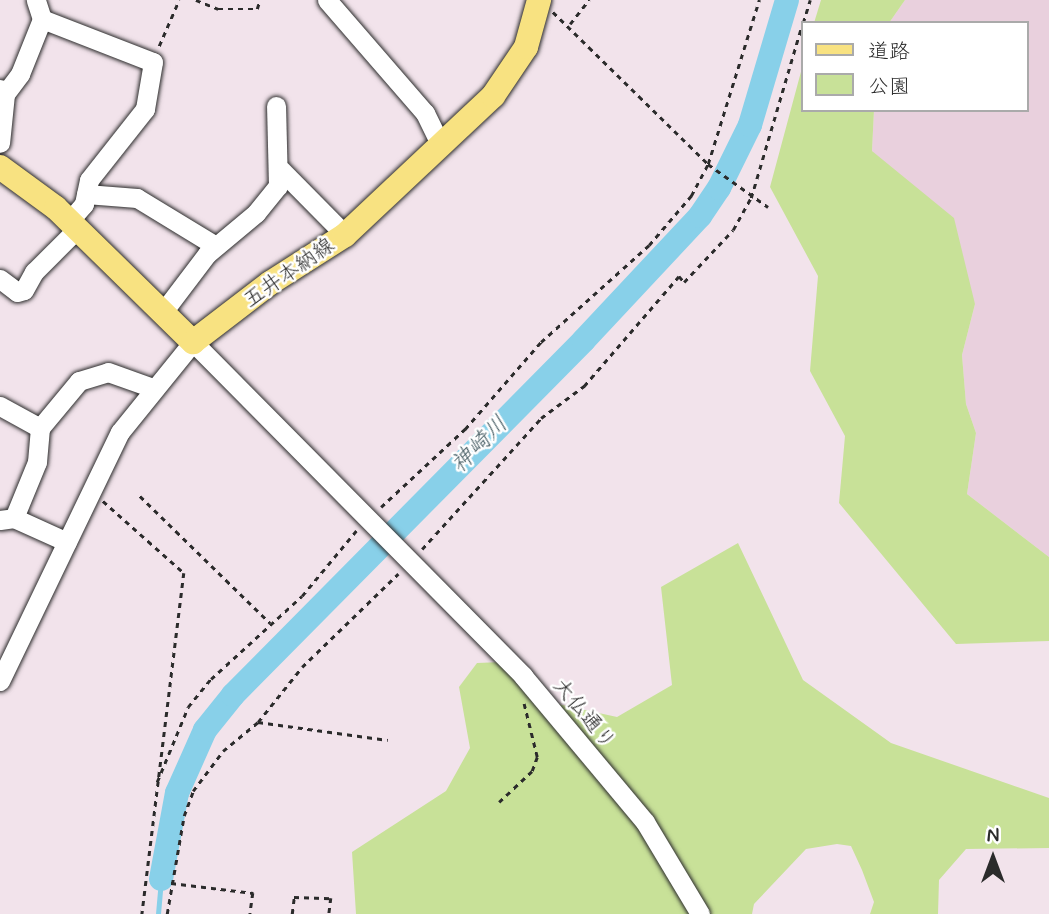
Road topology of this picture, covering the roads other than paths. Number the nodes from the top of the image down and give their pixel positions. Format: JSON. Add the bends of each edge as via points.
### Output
{"nodes":[{"id":1,"x":36,"y":0,"type":"edge"},
{"id":2,"x":327,"y":0,"type":"edge"},
{"id":3,"x":538,"y":2,"type":"edge"},
{"id":4,"x":41,"y":19,"type":"junction"},
{"id":5,"x":3,"y":91,"type":"edge"},
{"id":6,"x":276,"y":106,"type":"dead end"},
{"id":7,"x":0,"y":142,"type":"edge"},
{"id":8,"x":441,"y":146,"type":"junction"},
{"id":9,"x":0,"y":167,"type":"edge"},
{"id":10,"x":281,"y":170,"type":"junction"},
{"id":11,"x":86,"y":194,"type":"junction"},
{"id":12,"x":73,"y":225,"type":"junction"},
{"id":13,"x":345,"y":234,"type":"junction"},
{"id":14,"x":216,"y":246,"type":"junction"},
{"id":15,"x":0,"y":279,"type":"edge"},
{"id":16,"x":163,"y":312,"type":"junction"},
{"id":17,"x":194,"y":342,"type":"junction"},
{"id":18,"x":153,"y":388,"type":"junction"},
{"id":19,"x":0,"y":406,"type":"edge"},
{"id":20,"x":40,"y":428,"type":"junction"},
{"id":21,"x":7,"y":519,"type":"edge"},
{"id":22,"x":67,"y":542,"type":"junction"},
{"id":23,"x":0,"y":681,"type":"edge"},
{"id":24,"x":700,"y":914,"type":"edge"}],
"edges":[{"from":1,"to":4,"type":"street"},
{"from":2,"to":8,"type":"street","via":[[425,113]]},
{"from":3,"to":8,"type":"main road","name":"五井本納線","via":[[516,66],[493,96]]},
{"from":4,"to":5,"type":"street","via":[[20,74]]},
{"from":4,"to":11,"type":"street","via":[[153,62],[145,108],[89,180]]},
{"from":5,"to":7,"type":"street"},
{"from":6,"to":10,"type":"street"},
{"from":8,"to":13,"type":"main road","name":"五井本納線"},
{"from":9,"to":12,"type":"main road"},
{"from":10,"to":13,"type":"street"},
{"from":10,"to":14,"type":"street","via":[[278,186],[256,213]]},
{"from":11,"to":12,"type":"street"},
{"from":11,"to":14,"type":"street","via":[[136,198]]},
{"from":12,"to":15,"type":"street","via":[[24,290],[17,292]]},
{"from":12,"to":16,"type":"main road"},
{"from":13,"to":17,"type":"main road","name":"五井本納線","via":[[270,283]]},
{"from":14,"to":16,"type":"street"},
{"from":16,"to":17,"type":"main road"},
{"from":17,"to":18,"type":"street"},
{"from":17,"to":24,"type":"street","name":"大仏通り","via":[[523,677],[645,822]]},
{"from":18,"to":20,"type":"street","via":[[128,376],[93,373],[69,391]]},
{"from":18,"to":22,"type":"street","via":[[120,432]]},
{"from":19,"to":20,"type":"street"},
{"from":20,"to":21,"type":"street","via":[[37,462]]},
{"from":21,"to":22,"type":"street"},
{"from":22,"to":23,"type":"street"}]}
